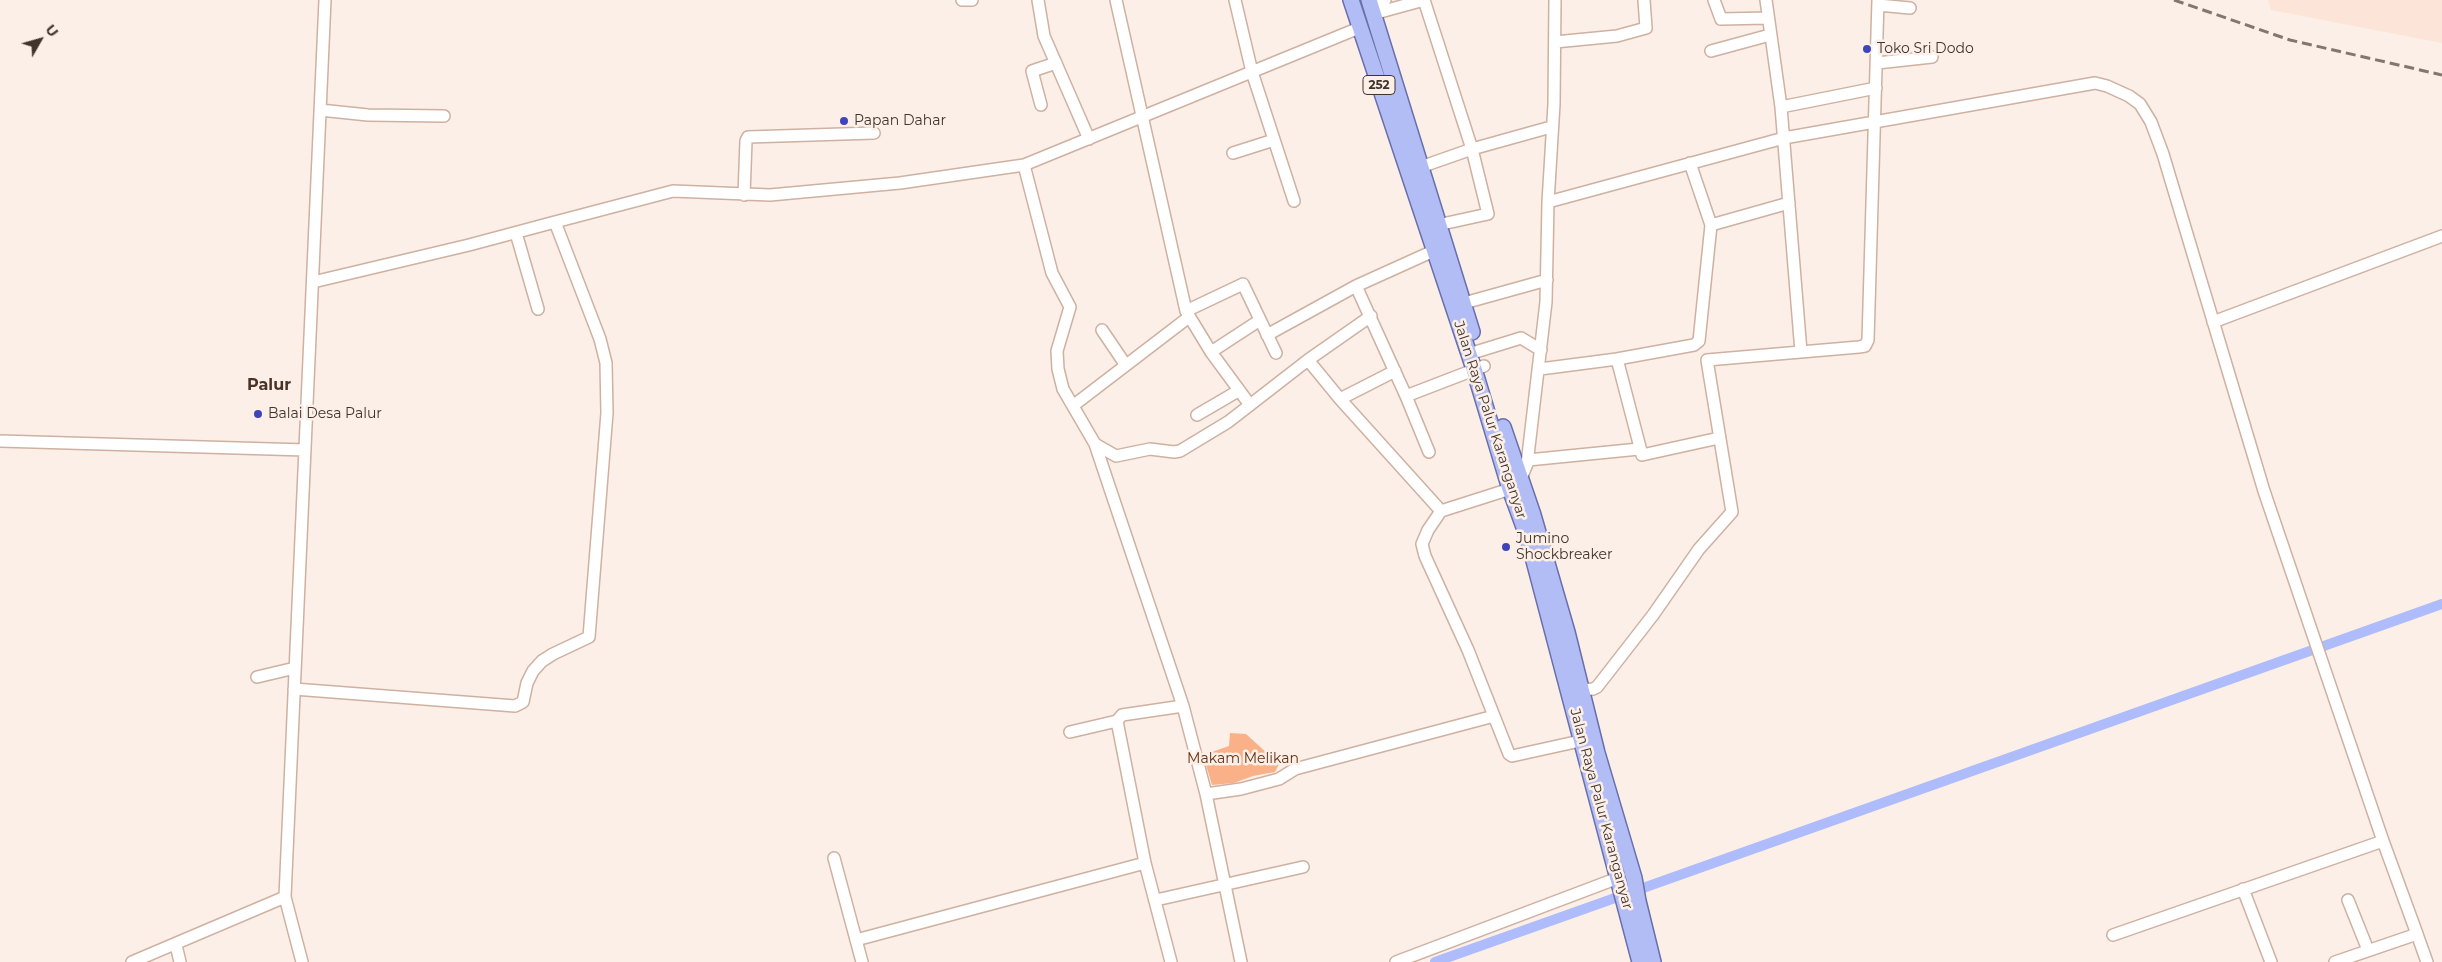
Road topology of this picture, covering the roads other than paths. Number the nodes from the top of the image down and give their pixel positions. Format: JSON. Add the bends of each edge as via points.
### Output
{"nodes":[{"id":1,"x":325,"y":0,"type":"edge"},
{"id":2,"x":962,"y":0,"type":"edge"},
{"id":3,"x":972,"y":0,"type":"edge"},
{"id":4,"x":1038,"y":0,"type":"edge"},
{"id":5,"x":1116,"y":0,"type":"edge"},
{"id":6,"x":1235,"y":0,"type":"edge"},
{"id":7,"x":1351,"y":0,"type":"edge"},
{"id":8,"x":1424,"y":0,"type":"edge"},
{"id":9,"x":1555,"y":0,"type":"edge"},
{"id":10,"x":1644,"y":0,"type":"edge"},
{"id":11,"x":1714,"y":0,"type":"edge"},
{"id":12,"x":1766,"y":0,"type":"edge"},
{"id":13,"x":1878,"y":3,"type":"edge"},
{"id":14,"x":1374,"y":4,"type":"edge"},
{"id":15,"x":1910,"y":8,"type":"dead end"},
{"id":16,"x":1768,"y":18,"type":"junction"},
{"id":17,"x":1359,"y":28,"type":"junction"},
{"id":18,"x":1770,"y":35,"type":"junction"},
{"id":19,"x":1555,"y":42,"type":"junction"},
{"id":20,"x":1710,"y":51,"type":"dead end"},
{"id":21,"x":1932,"y":56,"type":"dead end"},
{"id":22,"x":1056,"y":63,"type":"junction"},
{"id":23,"x":1877,"y":63,"type":"junction"},
{"id":24,"x":1252,"y":72,"type":"junction"},
{"id":25,"x":1876,"y":88,"type":"junction"},
{"id":26,"x":1041,"y":105,"type":"dead end"},
{"id":27,"x":1781,"y":107,"type":"junction"},
{"id":28,"x":320,"y":110,"type":"junction"},
{"id":29,"x":444,"y":116,"type":"dead end"},
{"id":30,"x":1142,"y":118,"type":"junction"},
{"id":31,"x":1876,"y":122,"type":"junction"},
{"id":32,"x":1551,"y":127,"type":"junction"},
{"id":33,"x":874,"y":133,"type":"dead end"},
{"id":34,"x":1784,"y":138,"type":"junction"},
{"id":35,"x":1089,"y":139,"type":"junction"},
{"id":36,"x":1274,"y":140,"type":"junction"},
{"id":37,"x":1472,"y":148,"type":"junction"},
{"id":38,"x":1233,"y":153,"type":"dead end"},
{"id":39,"x":1690,"y":163,"type":"junction"},
{"id":40,"x":1024,"y":165,"type":"junction"},
{"id":41,"x":1414,"y":169,"type":"junction"},
{"id":42,"x":744,"y":195,"type":"junction"},
{"id":43,"x":1294,"y":201,"type":"dead end"},
{"id":44,"x":1548,"y":202,"type":"junction"},
{"id":45,"x":1789,"y":203,"type":"junction"},
{"id":46,"x":555,"y":222,"type":"junction"},
{"id":47,"x":1711,"y":225,"type":"junction"},
{"id":48,"x":1433,"y":226,"type":"junction"},
{"id":49,"x":516,"y":233,"type":"junction"},
{"id":50,"x":2442,"y":236,"type":"edge"},
{"id":51,"x":1439,"y":248,"type":"junction"},
{"id":52,"x":1547,"y":280,"type":"junction"},
{"id":53,"x":313,"y":282,"type":"junction"},
{"id":54,"x":1356,"y":286,"type":"junction"},
{"id":55,"x":1458,"y":305,"type":"junction"},
{"id":56,"x":538,"y":309,"type":"dead end"},
{"id":57,"x":1187,"y":314,"type":"junction"},
{"id":58,"x":1371,"y":316,"type":"junction"},
{"id":59,"x":1260,"y":320,"type":"junction"},
{"id":60,"x":2213,"y":322,"type":"junction"},
{"id":61,"x":1102,"y":330,"type":"dead end"},
{"id":62,"x":1268,"y":335,"type":"junction"},
{"id":63,"x":1541,"y":350,"type":"junction"},
{"id":64,"x":1211,"y":352,"type":"junction"},
{"id":65,"x":1801,"y":352,"type":"junction"},
{"id":66,"x":1276,"y":353,"type":"dead end"},
{"id":67,"x":1617,"y":359,"type":"junction"},
{"id":68,"x":1308,"y":360,"type":"junction"},
{"id":69,"x":1476,"y":360,"type":"junction"},
{"id":70,"x":1125,"y":364,"type":"junction"},
{"id":71,"x":1540,"y":369,"type":"junction"},
{"id":72,"x":1395,"y":371,"type":"junction"},
{"id":73,"x":1238,"y":391,"type":"junction"},
{"id":74,"x":1406,"y":396,"type":"junction"},
{"id":75,"x":1340,"y":399,"type":"junction"},
{"id":76,"x":1074,"y":405,"type":"junction"},
{"id":77,"x":1250,"y":405,"type":"junction"},
{"id":78,"x":1197,"y":415,"type":"dead end"},
{"id":79,"x":1718,"y":438,"type":"junction"},
{"id":80,"x":0,"y":441,"type":"edge"},
{"id":81,"x":1095,"y":444,"type":"junction"},
{"id":82,"x":1639,"y":449,"type":"junction"},
{"id":83,"x":305,"y":450,"type":"junction"},
{"id":84,"x":1429,"y":452,"type":"dead end"},
{"id":85,"x":1528,"y":460,"type":"junction"},
{"id":86,"x":1515,"y":485,"type":"junction"},
{"id":87,"x":1441,"y":511,"type":"junction"},
{"id":88,"x":295,"y":668,"type":"junction"},
{"id":89,"x":257,"y":678,"type":"dead end"},
{"id":90,"x":294,"y":689,"type":"junction"},
{"id":91,"x":1575,"y":690,"type":"junction"},
{"id":92,"x":1182,"y":706,"type":"junction"},
{"id":93,"x":1494,"y":716,"type":"junction"},
{"id":94,"x":1117,"y":721,"type":"junction"},
{"id":95,"x":1070,"y":732,"type":"dead end"},
{"id":96,"x":1588,"y":739,"type":"junction"},
{"id":97,"x":1206,"y":794,"type":"junction"},
{"id":98,"x":2383,"y":841,"type":"junction"},
{"id":99,"x":834,"y":858,"type":"dead end"},
{"id":100,"x":1145,"y":863,"type":"junction"},
{"id":101,"x":1303,"y":867,"type":"dead end"},
{"id":102,"x":1619,"y":882,"type":"junction"},
{"id":103,"x":1226,"y":884,"type":"junction"},
{"id":104,"x":2243,"y":889,"type":"junction"},
{"id":105,"x":285,"y":897,"type":"junction"},
{"id":106,"x":1156,"y":900,"type":"junction"},
{"id":107,"x":2348,"y":900,"type":"dead end"},
{"id":108,"x":1632,"y":903,"type":"junction"},
{"id":109,"x":2113,"y":934,"type":"dead end"},
{"id":110,"x":2417,"y":934,"type":"junction"},
{"id":111,"x":856,"y":940,"type":"junction"},
{"id":112,"x":176,"y":945,"type":"junction"},
{"id":113,"x":2368,"y":950,"type":"junction"},
{"id":114,"x":132,"y":962,"type":"edge"},
{"id":115,"x":180,"y":962,"type":"edge"},
{"id":116,"x":302,"y":962,"type":"edge"},
{"id":117,"x":862,"y":962,"type":"edge"},
{"id":118,"x":1171,"y":962,"type":"edge"},
{"id":119,"x":1241,"y":962,"type":"edge"},
{"id":120,"x":1396,"y":962,"type":"edge"},
{"id":121,"x":1640,"y":962,"type":"edge"},
{"id":122,"x":1654,"y":962,"type":"edge"},
{"id":123,"x":2272,"y":962,"type":"edge"},
{"id":124,"x":2336,"y":962,"type":"edge"},
{"id":125,"x":2428,"y":962,"type":"edge"}],
"edges":[{"from":1,"to":28,"type":"street"},
{"from":2,"to":3,"type":"street"},
{"from":4,"to":22,"type":"street","via":[[1044,36]]},
{"from":5,"to":30,"type":"street"},
{"from":6,"to":24,"type":"street"},
{"from":7,"to":17,"type":"main road","name":"Jalan Raya Palur Karanganyar","number":"252"},
{"from":8,"to":14,"type":"street"},
{"from":8,"to":37,"type":"street"},
{"from":9,"to":19,"type":"street"},
{"from":10,"to":19,"type":"street","via":[[1646,28],[1617,36]]},
{"from":11,"to":16,"type":"street","via":[[1721,19]]},
{"from":12,"to":16,"type":"street"},
{"from":13,"to":15,"type":"street"},
{"from":13,"to":23,"type":"street"},
{"from":14,"to":41,"type":"main road","name":"Jalan Raya Palur Karanganyar","number":"252"},
{"from":16,"to":18,"type":"street"},
{"from":17,"to":24,"type":"street"},
{"from":17,"to":41,"type":"main road","name":"Jalan Raya Palur Karanganyar","number":"252"},
{"from":18,"to":20,"type":"street"},
{"from":18,"to":27,"type":"street"},
{"from":19,"to":32,"type":"street"},
{"from":21,"to":23,"type":"street"},
{"from":22,"to":26,"type":"street","via":[[1032,71]]},
{"from":22,"to":35,"type":"street"},
{"from":23,"to":25,"type":"street"},
{"from":24,"to":30,"type":"street"},
{"from":24,"to":36,"type":"street"},
{"from":25,"to":27,"type":"street"},
{"from":25,"to":31,"type":"street"},
{"from":27,"to":34,"type":"street"},
{"from":28,"to":29,"type":"street","via":[[368,115]]},
{"from":28,"to":53,"type":"street"},
{"from":30,"to":35,"type":"street"},
{"from":30,"to":57,"type":"street"},
{"from":31,"to":34,"type":"street"},
{"from":31,"to":60,"type":"street","via":[[2094,84],[2121,92],[2140,104],[2151,122]]},
{"from":31,"to":65,"type":"street","via":[[1868,340],[1865,346]]},
{"from":32,"to":37,"type":"street"},
{"from":32,"to":44,"type":"street"},
{"from":33,"to":42,"type":"street","via":[[748,138]]},
{"from":34,"to":39,"type":"street"},
{"from":34,"to":45,"type":"street"},
{"from":35,"to":40,"type":"street"},
{"from":36,"to":38,"type":"street"},
{"from":36,"to":43,"type":"street"},
{"from":37,"to":41,"type":"street"},
{"from":37,"to":48,"type":"street","via":[[1488,214]]},
{"from":39,"to":44,"type":"street"},
{"from":39,"to":47,"type":"street"},
{"from":40,"to":42,"type":"street","via":[[880,185]]},
{"from":40,"to":76,"type":"street","via":[[1052,273],[1070,307],[1057,357],[1066,396]]},
{"from":41,"to":48,"type":"main road","name":"Jalan Raya Palur Karanganyar","number":"252"},
{"from":42,"to":46,"type":"street","via":[[673,190]]},
{"from":44,"to":52,"type":"street"},
{"from":45,"to":47,"type":"street"},
{"from":45,"to":65,"type":"street"},
{"from":46,"to":49,"type":"street"},
{"from":46,"to":90,"type":"street","via":[[600,339],[606,363],[607,413],[589,637],[542,661],[533,670],[524,699],[515,706]]},
{"from":47,"to":67,"type":"street","via":[[1699,341],[1694,345]]},
{"from":48,"to":51,"type":"main road","name":"Jalan Raya Palur Karanganyar","number":"252"},
{"from":49,"to":53,"type":"street"},
{"from":49,"to":56,"type":"street"},
{"from":50,"to":60,"type":"street"},
{"from":51,"to":54,"type":"street"},
{"from":51,"to":55,"type":"main road","name":"Jalan Raya Palur Karanganyar","number":"252"},
{"from":52,"to":55,"type":"street"},
{"from":52,"to":63,"type":"street"},
{"from":53,"to":83,"type":"street"},
{"from":54,"to":58,"type":"street"},
{"from":54,"to":62,"type":"street"},
{"from":55,"to":69,"type":"main road","name":"Jalan Raya Palur Karanganyar","number":"252"},
{"from":57,"to":59,"type":"street","via":[[1243,284]]},
{"from":57,"to":64,"type":"street"},
{"from":57,"to":70,"type":"street"},
{"from":58,"to":68,"type":"street"},
{"from":58,"to":72,"type":"street"},
{"from":59,"to":62,"type":"street"},
{"from":59,"to":64,"type":"street"},
{"from":60,"to":98,"type":"street","via":[[2264,491]]},
{"from":61,"to":70,"type":"street"},
{"from":62,"to":66,"type":"street"},
{"from":63,"to":69,"type":"street","via":[[1521,338]]},
{"from":63,"to":71,"type":"street"},
{"from":64,"to":73,"type":"street"},
{"from":65,"to":79,"type":"street","via":[[1707,360]]},
{"from":67,"to":71,"type":"street"},
{"from":67,"to":82,"type":"street"},
{"from":68,"to":75,"type":"street"},
{"from":68,"to":77,"type":"street"},
{"from":69,"to":74,"type":"street"},
{"from":69,"to":86,"type":"main road","name":"Jalan Raya Palur Karanganyar","number":"252"},
{"from":70,"to":76,"type":"street"},
{"from":71,"to":85,"type":"street"},
{"from":72,"to":74,"type":"street"},
{"from":72,"to":75,"type":"street"},
{"from":73,"to":77,"type":"street"},
{"from":73,"to":78,"type":"street"},
{"from":74,"to":84,"type":"street"},
{"from":75,"to":87,"type":"street"},
{"from":76,"to":81,"type":"street"},
{"from":77,"to":81,"type":"street","via":[[1177,452],[1150,449],[1116,456]]},
{"from":79,"to":82,"type":"street","via":[[1644,455]]},
{"from":79,"to":91,"type":"street","via":[[1732,512],[1699,549],[1666,598],[1597,687]]},
{"from":80,"to":83,"type":"street"},
{"from":81,"to":92,"type":"street"},
{"from":82,"to":85,"type":"street"},
{"from":83,"to":88,"type":"street"},
{"from":85,"to":86,"type":"street"},
{"from":86,"to":87,"type":"street"},
{"from":86,"to":91,"type":"main road","name":"Jalan Raya Palur Karanganyar","number":"252"},
{"from":87,"to":93,"type":"street","via":[[1424,539],[1423,549]]},
{"from":88,"to":89,"type":"street"},
{"from":88,"to":90,"type":"street"},
{"from":90,"to":105,"type":"street"},
{"from":91,"to":96,"type":"main road","name":"Jalan Raya Palur Karanganyar","number":"252"},
{"from":92,"to":94,"type":"street","via":[[1122,715]]},
{"from":92,"to":97,"type":"street"},
{"from":93,"to":96,"type":"street","via":[[1511,756]]},
{"from":93,"to":97,"type":"street","via":[[1295,769],[1280,779]]},
{"from":94,"to":95,"type":"street"},
{"from":94,"to":100,"type":"street"},
{"from":96,"to":102,"type":"main road","name":"Jalan Raya Palur Karanganyar","number":"252"},
{"from":96,"to":108,"type":"main road","name":"Jalan Raya Palur Karanganyar","number":"252","via":[[1634,878]]},
{"from":97,"to":103,"type":"street"},
{"from":98,"to":104,"type":"street"},
{"from":98,"to":110,"type":"street"},
{"from":99,"to":111,"type":"street"},
{"from":100,"to":106,"type":"street"},
{"from":100,"to":111,"type":"street"},
{"from":101,"to":103,"type":"street"},
{"from":102,"to":108,"type":"main road","name":"Jalan Raya Palur Karanganyar","number":"252"},
{"from":102,"to":120,"type":"street"},
{"from":103,"to":106,"type":"street"},
{"from":103,"to":119,"type":"street"},
{"from":104,"to":109,"type":"street"},
{"from":104,"to":123,"type":"street"},
{"from":105,"to":112,"type":"street"},
{"from":105,"to":116,"type":"street"},
{"from":106,"to":118,"type":"street"},
{"from":107,"to":113,"type":"street"},
{"from":108,"to":121,"type":"main road","name":"Jalan Raya Palur Karanganyar","number":"252"},
{"from":108,"to":122,"type":"main road","name":"Jalan Raya Palur Karanganyar","number":"252"},
{"from":110,"to":113,"type":"street"},
{"from":110,"to":125,"type":"street"},
{"from":111,"to":117,"type":"street"},
{"from":112,"to":114,"type":"street"},
{"from":112,"to":115,"type":"street"},
{"from":113,"to":124,"type":"street"}]}
